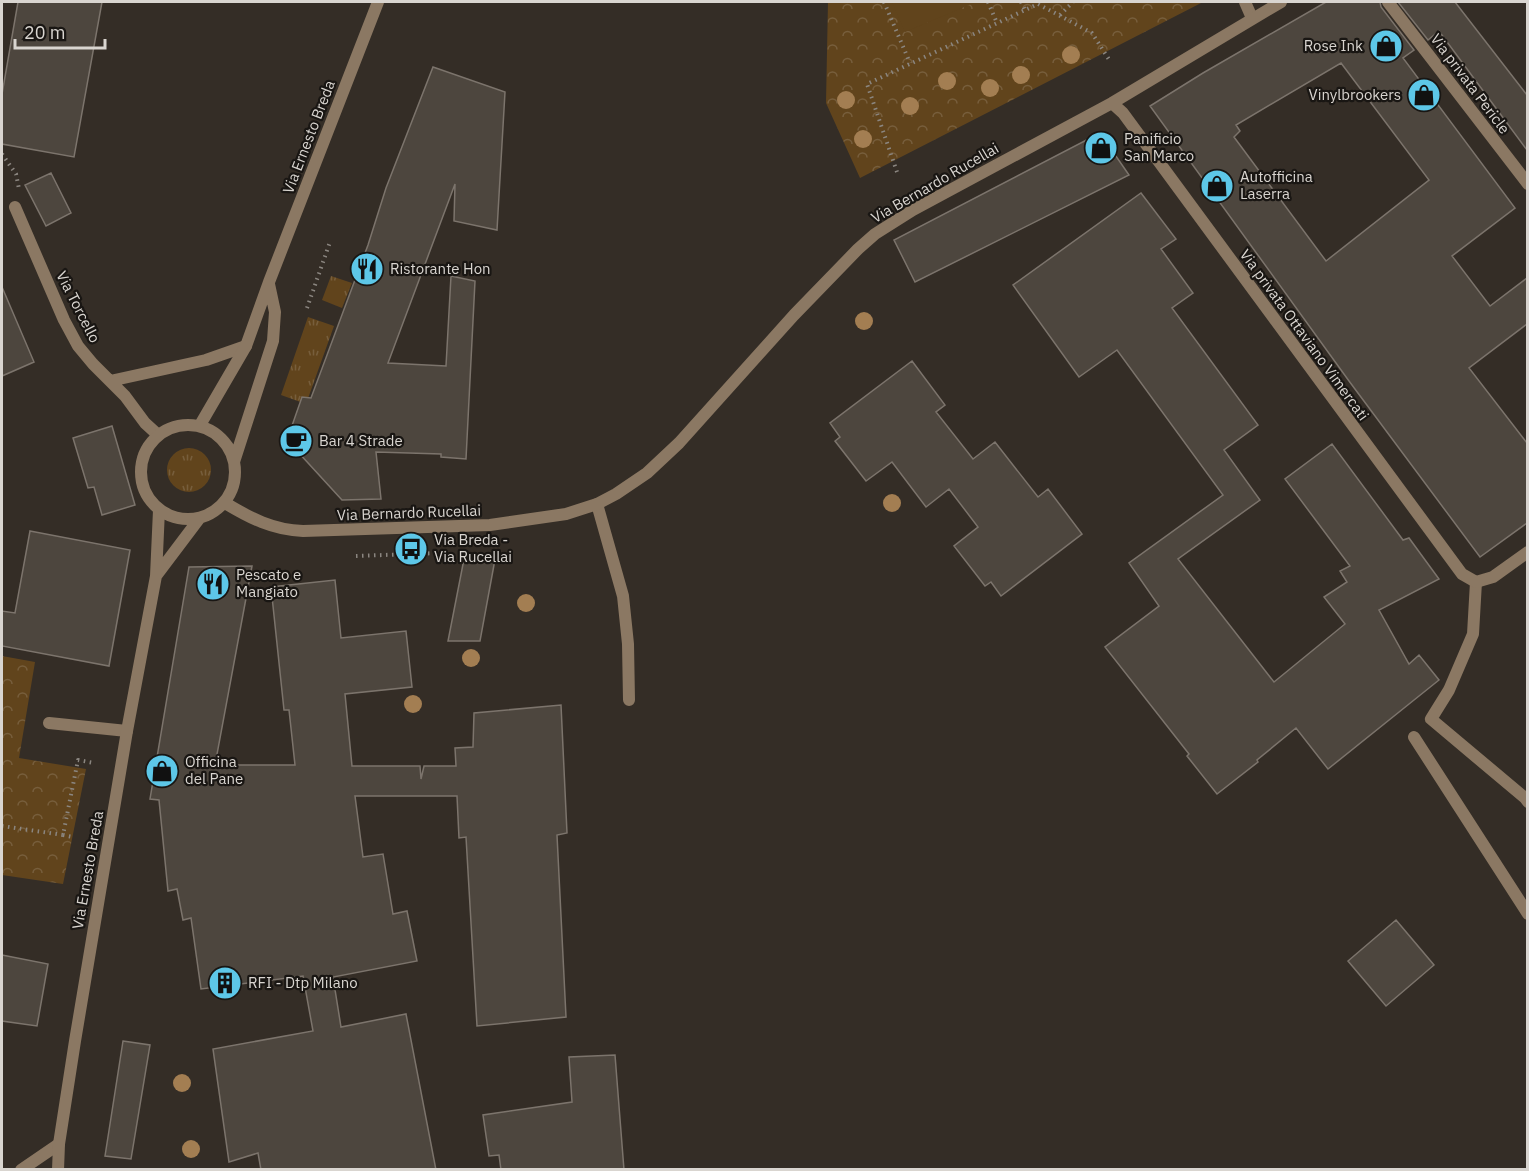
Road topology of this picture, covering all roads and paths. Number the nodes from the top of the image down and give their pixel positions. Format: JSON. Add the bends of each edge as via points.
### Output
{"nodes":[{"id":1,"x":378,"y":2,"type":"edge"},
{"id":2,"x":884,"y":2,"type":"edge"},
{"id":3,"x":988,"y":2,"type":"edge"},
{"id":4,"x":1021,"y":2,"type":"edge"},
{"id":5,"x":1073,"y":2,"type":"edge"},
{"id":6,"x":1245,"y":2,"type":"edge"},
{"id":7,"x":1281,"y":2,"type":"edge"},
{"id":8,"x":1388,"y":2,"type":"edge"},
{"id":9,"x":1025,"y":10,"type":"junction"},
{"id":10,"x":1060,"y":15,"type":"junction"},
{"id":11,"x":1252,"y":18,"type":"junction"},
{"id":12,"x":997,"y":23,"type":"junction"},
{"id":13,"x":1110,"y":61,"type":"dead end"},
{"id":14,"x":910,"y":63,"type":"junction"},
{"id":15,"x":1112,"y":103,"type":"junction"},
{"id":16,"x":2,"y":154,"type":"edge"},
{"id":17,"x":897,"y":172,"type":"dead end"},
{"id":18,"x":1527,"y":184,"type":"edge"},
{"id":19,"x":15,"y":207,"type":"joint"},
{"id":20,"x":330,"y":242,"type":"dead end"},
{"id":21,"x":269,"y":282,"type":"junction"},
{"id":22,"x":307,"y":308,"type":"dead end"},
{"id":23,"x":246,"y":346,"type":"junction"},
{"id":24,"x":110,"y":381,"type":"junction"},
{"id":25,"x":200,"y":425,"type":"junction"},
{"id":26,"x":158,"y":434,"type":"junction"},
{"id":27,"x":234,"y":462,"type":"junction"},
{"id":28,"x":225,"y":503,"type":"junction"},
{"id":29,"x":597,"y":504,"type":"junction"},
{"id":30,"x":159,"y":510,"type":"junction"},
{"id":31,"x":199,"y":519,"type":"junction"},
{"id":32,"x":1527,"y":552,"type":"edge"},
{"id":33,"x":440,"y":553,"type":"dead end"},
{"id":34,"x":356,"y":556,"type":"dead end"},
{"id":35,"x":156,"y":576,"type":"junction"},
{"id":36,"x":1476,"y":582,"type":"junction"},
{"id":37,"x":629,"y":700,"type":"dead end"},
{"id":38,"x":49,"y":723,"type":"dead end"},
{"id":39,"x":127,"y":731,"type":"junction"},
{"id":40,"x":1414,"y":737,"type":"dead end"},
{"id":41,"x":94,"y":763,"type":"dead end"},
{"id":42,"x":1527,"y":802,"type":"edge"},
{"id":43,"x":2,"y":826,"type":"edge"},
{"id":44,"x":63,"y":836,"type":"junction"},
{"id":45,"x":73,"y":837,"type":"dead end"},
{"id":46,"x":1527,"y":914,"type":"edge"},
{"id":47,"x":59,"y":1144,"type":"junction"},
{"id":48,"x":21,"y":1170,"type":"edge"},
{"id":49,"x":58,"y":1170,"type":"edge"}],
"edges":[{"from":1,"to":21,"type":"street","name":"Via Ernesto Breda"},
{"from":2,"to":14,"type":"path"},
{"from":3,"to":12,"type":"path"},
{"from":4,"to":9,"type":"path"},
{"from":5,"to":10,"type":"path"},
{"from":6,"to":11,"type":"street"},
{"from":7,"to":11,"type":"street","name":"Via Bernardo Rucellai"},
{"from":8,"to":18,"type":"street","name":"Via privata Pericle"},
{"from":9,"to":10,"type":"path","via":[[1038,4]]},
{"from":9,"to":12,"type":"path"},
{"from":10,"to":13,"type":"path","via":[[1092,33]]},
{"from":11,"to":15,"type":"street","name":"Via Bernardo Rucellai"},
{"from":12,"to":14,"type":"path"},
{"from":14,"to":17,"type":"path","via":[[867,84]]},
{"from":15,"to":29,"type":"street","name":"Via Bernardo Rucellai","via":[[875,234],[794,315],[679,442],[633,484]]},
{"from":15,"to":36,"type":"street","name":"Via privata Ottaviano Vimercati","via":[[1462,574]]},
{"from":16,"to":19,"type":"path","via":[[20,185]]},
{"from":19,"to":24,"type":"street","name":"Via Torcello","via":[[73,337]]},
{"from":20,"to":22,"type":"path"},
{"from":21,"to":23,"type":"street","name":"Via Ernesto Breda"},
{"from":21,"to":27,"type":"street","via":[[275,312],[273,341]]},
{"from":23,"to":24,"type":"street","via":[[206,360]]},
{"from":23,"to":25,"type":"street","name":"Via Ernesto Breda"},
{"from":24,"to":26,"type":"street","name":"Via Torcello"},
{"from":25,"to":26,"type":"street","via":[[176,425]]},
{"from":25,"to":27,"type":"street","via":[[219,438]]},
{"from":26,"to":30,"type":"street","via":[[146,453],[142,471],[146,491]]},
{"from":27,"to":28,"type":"street","via":[[235,482]]},
{"from":28,"to":29,"type":"street","name":"Via Bernardo Rucellai","via":[[257,522],[289,531],[490,525],[555,516]]},
{"from":28,"to":31,"type":"street","name":"Via Ernesto Breda"},
{"from":29,"to":37,"type":"street","via":[[623,596]]},
{"from":30,"to":31,"type":"street","via":[[178,519]]},
{"from":30,"to":35,"type":"street","name":"Via Ernesto Breda"},
{"from":31,"to":35,"type":"street","name":"Via Ernesto Breda"},
{"from":32,"to":36,"type":"street","via":[[1493,577]]},
{"from":33,"to":34,"type":"path"},
{"from":35,"to":39,"type":"street","name":"Via Ernesto Breda"},
{"from":36,"to":42,"type":"street","via":[[1473,634],[1449,690],[1431,718]]},
{"from":38,"to":39,"type":"street"},
{"from":39,"to":47,"type":"street","name":"Via Ernesto Breda"},
{"from":40,"to":46,"type":"street"},
{"from":41,"to":44,"type":"path","via":[[78,760]]},
{"from":43,"to":44,"type":"path"},
{"from":44,"to":45,"type":"path"},
{"from":47,"to":48,"type":"street"},
{"from":47,"to":49,"type":"street","name":"Via Ernesto Breda"}]}
